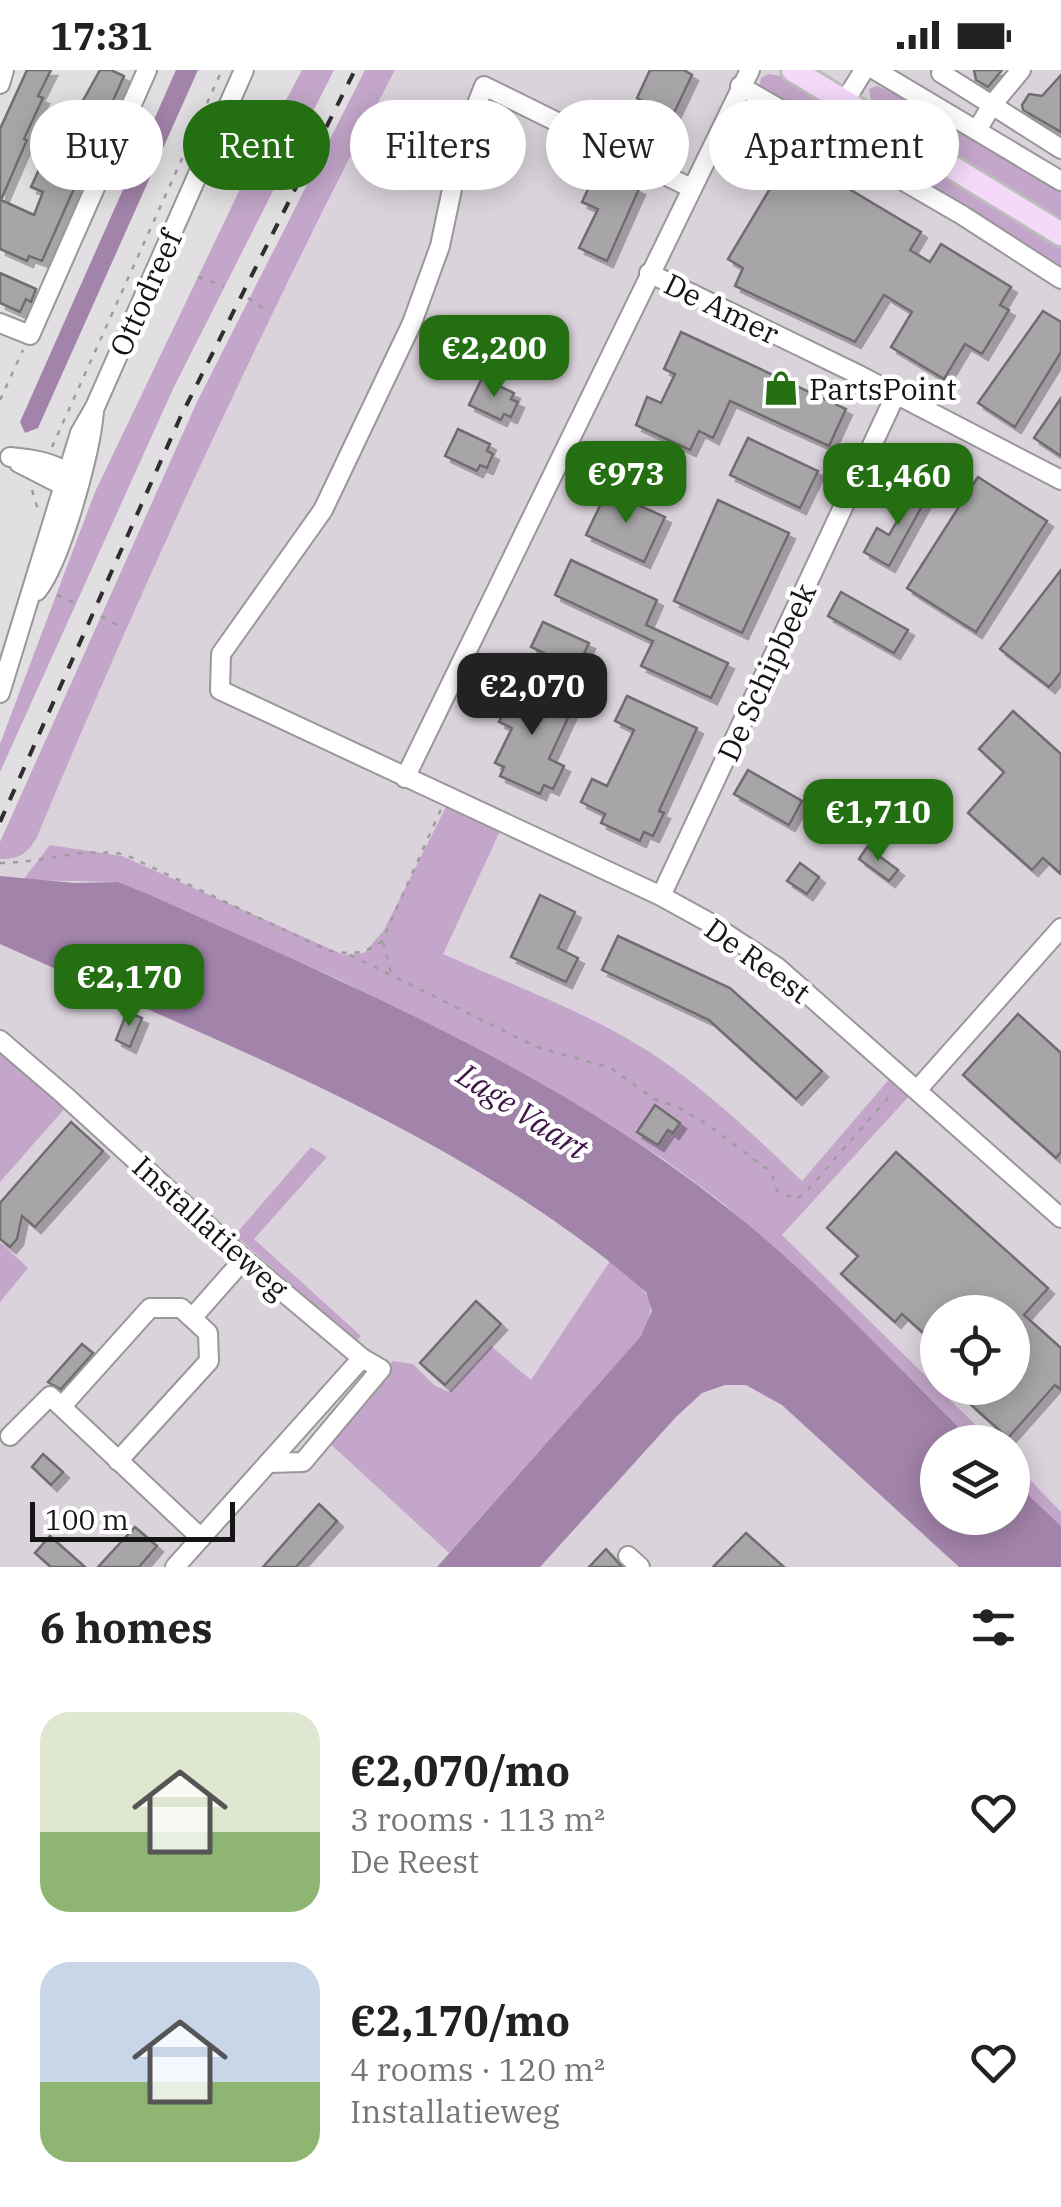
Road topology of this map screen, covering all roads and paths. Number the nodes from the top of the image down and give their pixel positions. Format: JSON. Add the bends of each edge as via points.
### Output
{"nodes":[{"id":1,"x":4,"y":70,"type":"edge"},
{"id":2,"x":147,"y":70,"type":"edge"},
{"id":3,"x":244,"y":70,"type":"edge"},
{"id":4,"x":793,"y":70,"type":"edge"},
{"id":5,"x":864,"y":70,"type":"edge"},
{"id":6,"x":875,"y":70,"type":"edge"},
{"id":7,"x":942,"y":70,"type":"edge"},
{"id":8,"x":1021,"y":70,"type":"edge"},
{"id":9,"x":745,"y":78,"type":"edge"},
{"id":10,"x":0,"y":84,"type":"edge"},
{"id":11,"x":844,"y":100,"type":"edge"},
{"id":12,"x":847,"y":100,"type":"edge"},
{"id":13,"x":992,"y":105,"type":"junction"},
{"id":14,"x":977,"y":130,"type":"junction"},
{"id":15,"x":1061,"y":149,"type":"edge"},
{"id":16,"x":959,"y":171,"type":"edge"},
{"id":17,"x":1061,"y":181,"type":"edge"},
{"id":18,"x":691,"y":188,"type":"junction"},
{"id":19,"x":1061,"y":234,"type":"edge"},
{"id":20,"x":650,"y":273,"type":"junction"},
{"id":21,"x":198,"y":276,"type":"dead end"},
{"id":22,"x":1061,"y":279,"type":"edge"},
{"id":23,"x":224,"y":286,"type":"dead end"},
{"id":24,"x":248,"y":298,"type":"dead end"},
{"id":25,"x":270,"y":312,"type":"dead end"},
{"id":26,"x":0,"y":323,"type":"edge"},
{"id":27,"x":30,"y":335,"type":"junction"},
{"id":28,"x":896,"y":394,"type":"junction"},
{"id":29,"x":0,"y":400,"type":"edge"},
{"id":30,"x":5,"y":454,"type":"edge"},
{"id":31,"x":41,"y":469,"type":"dead end"},
{"id":32,"x":1061,"y":480,"type":"edge"},
{"id":33,"x":69,"y":481,"type":"junction"},
{"id":34,"x":56,"y":595,"type":"dead end"},
{"id":35,"x":75,"y":603,"type":"dead end"},
{"id":36,"x":101,"y":616,"type":"dead end"},
{"id":37,"x":124,"y":628,"type":"dead end"},
{"id":38,"x":0,"y":693,"type":"edge"},
{"id":39,"x":405,"y":778,"type":"junction"},
{"id":40,"x":446,"y":797,"type":"junction"},
{"id":41,"x":0,"y":863,"type":"edge"},
{"id":42,"x":661,"y":896,"type":"junction"},
{"id":43,"x":1061,"y":928,"type":"edge"},
{"id":44,"x":382,"y":941,"type":"junction"},
{"id":45,"x":350,"y":955,"type":"junction"},
{"id":46,"x":392,"y":975,"type":"junction"},
{"id":47,"x":0,"y":1040,"type":"edge"},
{"id":48,"x":911,"y":1084,"type":"junction"},
{"id":49,"x":1061,"y":1218,"type":"edge"},
{"id":50,"x":244,"y":1259,"type":"junction"},
{"id":51,"x":192,"y":1318,"type":"junction"},
{"id":52,"x":362,"y":1358,"type":"junction"},
{"id":53,"x":62,"y":1406,"type":"junction"},
{"id":54,"x":10,"y":1436,"type":"dead end"},
{"id":55,"x":118,"y":1462,"type":"junction"},
{"id":56,"x":268,"y":1462,"type":"junction"},
{"id":57,"x":201,"y":1538,"type":"junction"},
{"id":58,"x":175,"y":1567,"type":"edge"}],
"edges":[{"from":1,"to":10,"type":"street"},
{"from":2,"to":27,"type":"street"},
{"from":3,"to":33,"type":"street","name":"Ottodreef","via":[[80,433]]},
{"from":4,"to":11,"type":"main road"},
{"from":5,"to":12,"type":"street"},
{"from":6,"to":14,"type":"street"},
{"from":7,"to":13,"type":"street"},
{"from":8,"to":13,"type":"street"},
{"from":9,"to":18,"type":"street"},
{"from":9,"to":22,"type":"street"},
{"from":13,"to":14,"type":"street"},
{"from":13,"to":15,"type":"street"},
{"from":14,"to":17,"type":"street"},
{"from":16,"to":19,"type":"main road"},
{"from":18,"to":20,"type":"street"},
{"from":18,"to":39,"type":"street","name":"De Reest","via":[[484,86],[412,323],[323,510],[221,654],[220,690]]},
{"from":20,"to":28,"type":"street","name":"De Amer"},
{"from":20,"to":39,"type":"street"},
{"from":21,"to":23,"type":"path"},
{"from":24,"to":25,"type":"path"},
{"from":26,"to":27,"type":"street"},
{"from":27,"to":29,"type":"path"},
{"from":28,"to":32,"type":"street","name":"De Amer"},
{"from":28,"to":42,"type":"street","name":"De Schipbeek"},
{"from":30,"to":31,"type":"street"},
{"from":30,"to":33,"type":"street","via":[[29,458]]},
{"from":33,"to":38,"type":"street","name":"Ottodreef"},
{"from":34,"to":35,"type":"path"},
{"from":36,"to":37,"type":"path"},
{"from":39,"to":40,"type":"street","name":"De Reest"},
{"from":40,"to":42,"type":"street","name":"De Reest"},
{"from":40,"to":44,"type":"path"},
{"from":41,"to":45,"type":"path","via":[[126,855]]},
{"from":42,"to":48,"type":"street","name":"De Reest","via":[[777,966]]},
{"from":43,"to":48,"type":"street"},
{"from":44,"to":45,"type":"path"},
{"from":44,"to":46,"type":"path"},
{"from":45,"to":46,"type":"path"},
{"from":46,"to":48,"type":"path","via":[[536,1046],[611,1068],[706,1123],[770,1172],[786,1198],[805,1193]]},
{"from":47,"to":50,"type":"street","name":"Installatieweg"},
{"from":48,"to":49,"type":"street","name":"De Reest"},
{"from":50,"to":51,"type":"street"},
{"from":50,"to":52,"type":"street","name":"Installatieweg"},
{"from":51,"to":53,"type":"street","via":[[181,1308],[150,1308]]},
{"from":51,"to":55,"type":"street","via":[[208,1333],[210,1360]]},
{"from":52,"to":56,"type":"street"},
{"from":52,"to":56,"type":"street","via":[[381,1369],[324,1440],[303,1462]]},
{"from":53,"to":54,"type":"street","via":[[50,1396]]},
{"from":53,"to":55,"type":"street"},
{"from":55,"to":57,"type":"street"},
{"from":56,"to":57,"type":"street"},
{"from":57,"to":58,"type":"street"}]}
